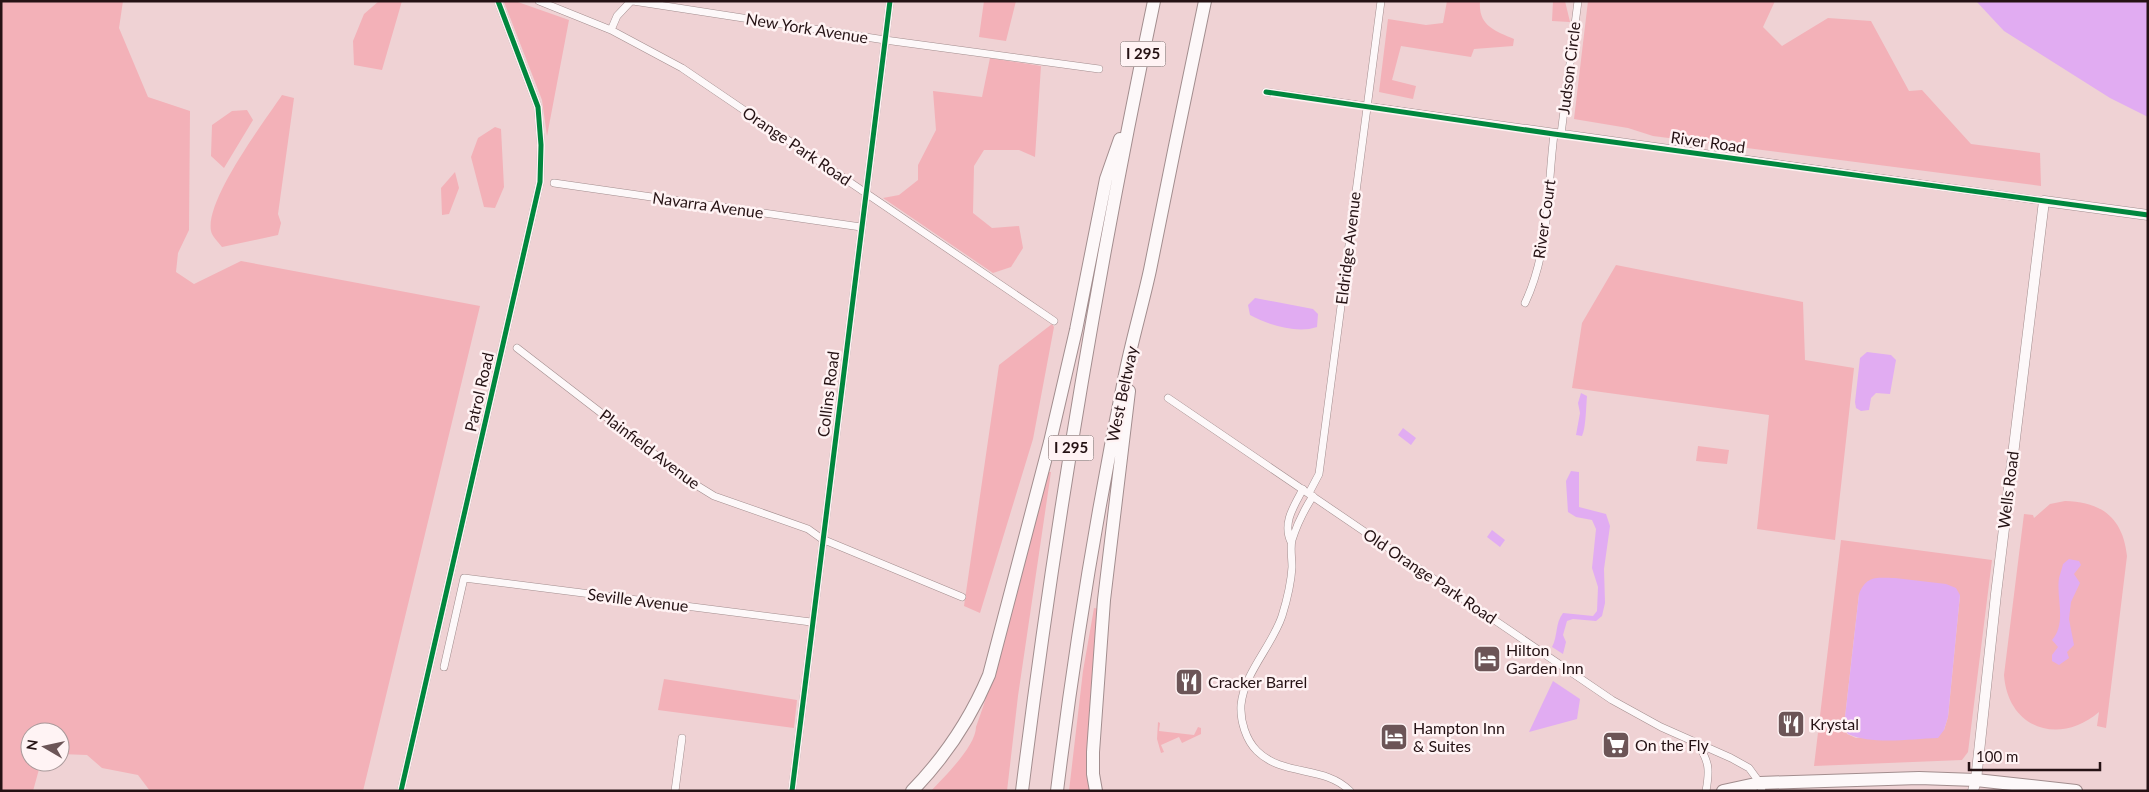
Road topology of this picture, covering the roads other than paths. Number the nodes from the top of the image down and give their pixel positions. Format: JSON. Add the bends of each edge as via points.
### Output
{"nodes":[{"id":1,"x":498,"y":1,"type":"edge"},
{"id":2,"x":539,"y":1,"type":"edge"},
{"id":3,"x":632,"y":1,"type":"edge"},
{"id":4,"x":890,"y":1,"type":"edge"},
{"id":5,"x":1154,"y":1,"type":"edge"},
{"id":6,"x":1206,"y":1,"type":"edge"},
{"id":7,"x":1381,"y":1,"type":"edge"},
{"id":8,"x":1578,"y":1,"type":"edge"},
{"id":9,"x":611,"y":30,"type":"junction"},
{"id":10,"x":885,"y":40,"type":"junction"},
{"id":11,"x":1100,"y":69,"type":"dead end"},
{"id":12,"x":1266,"y":92,"type":"dead end"},
{"id":13,"x":1132,"y":106,"type":"junction"},
{"id":14,"x":1367,"y":107,"type":"junction"},
{"id":15,"x":1557,"y":134,"type":"junction"},
{"id":16,"x":554,"y":183,"type":"dead end"},
{"id":17,"x":866,"y":193,"type":"junction"},
{"id":18,"x":2044,"y":201,"type":"junction"},
{"id":19,"x":2148,"y":215,"type":"edge"},
{"id":20,"x":861,"y":227,"type":"junction"},
{"id":21,"x":1525,"y":303,"type":"dead end"},
{"id":22,"x":1054,"y":321,"type":"dead end"},
{"id":23,"x":1137,"y":327,"type":"junction"},
{"id":24,"x":517,"y":348,"type":"dead end"},
{"id":25,"x":1168,"y":398,"type":"dead end"},
{"id":26,"x":1308,"y":493,"type":"junction"},
{"id":27,"x":822,"y":539,"type":"junction"},
{"id":28,"x":1291,"y":542,"type":"junction"},
{"id":29,"x":962,"y":597,"type":"dead end"},
{"id":30,"x":811,"y":622,"type":"junction"},
{"id":31,"x":444,"y":667,"type":"dead end"},
{"id":32,"x":682,"y":738,"type":"dead end"},
{"id":33,"x":1698,"y":743,"type":"junction"},
{"id":34,"x":1761,"y":787,"type":"edge"},
{"id":35,"x":1975,"y":787,"type":"edge"},
{"id":36,"x":401,"y":791,"type":"edge"},
{"id":37,"x":675,"y":791,"type":"edge"},
{"id":38,"x":792,"y":791,"type":"edge"},
{"id":39,"x":912,"y":791,"type":"edge"},
{"id":40,"x":1022,"y":791,"type":"edge"},
{"id":41,"x":1057,"y":791,"type":"edge"},
{"id":42,"x":1096,"y":791,"type":"edge"},
{"id":43,"x":1350,"y":791,"type":"edge"},
{"id":44,"x":1706,"y":791,"type":"edge"},
{"id":45,"x":1723,"y":791,"type":"edge"},
{"id":46,"x":2076,"y":791,"type":"edge"}],
"edges":[{"from":1,"to":36,"type":"street","name":"Patrol Road","via":[[538,107],[540,182]]},
{"from":2,"to":9,"type":"street","name":"Orange Park Road"},
{"from":3,"to":9,"type":"street","name":"New York Avenue","via":[[616,16]]},
{"from":3,"to":10,"type":"street","name":"New York Avenue"},
{"from":4,"to":10,"type":"street","name":"Collins Road"},
{"from":5,"to":13,"type":"highway","number":"I 295"},
{"from":6,"to":23,"type":"highway","name":"West Beltway","number":"I 295"},
{"from":7,"to":14,"type":"street","name":"Eldridge Avenue"},
{"from":8,"to":15,"type":"street","name":"Judson Circle"},
{"from":9,"to":17,"type":"street","name":"Orange Park Road","via":[[682,68]]},
{"from":10,"to":11,"type":"street","name":"New York Avenue"},
{"from":10,"to":17,"type":"street","name":"Collins Road"},
{"from":12,"to":14,"type":"street","name":"River Road"},
{"from":13,"to":39,"type":"highway","via":[[1106,179],[1052,433],[989,675],[957,738]]},
{"from":13,"to":40,"type":"highway","number":"I 295","via":[[1062,506]]},
{"from":14,"to":15,"type":"street","name":"River Road"},
{"from":14,"to":26,"type":"street","name":"Eldridge Avenue","via":[[1319,474]]},
{"from":15,"to":18,"type":"street","name":"River Road"},
{"from":15,"to":21,"type":"street","name":"River Court","via":[[1535,282]]},
{"from":16,"to":20,"type":"street","name":"Navarra Avenue"},
{"from":17,"to":20,"type":"street","name":"Collins Road"},
{"from":17,"to":22,"type":"street","name":"Orange Park Road"},
{"from":18,"to":19,"type":"street","name":"River Road"},
{"from":18,"to":35,"type":"street","name":"Wells Road"},
{"from":20,"to":27,"type":"street","name":"Collins Road"},
{"from":23,"to":41,"type":"highway","name":"West Beltway","number":"I 295","via":[[1099,506],[1072,669]]},
{"from":23,"to":42,"type":"highway","via":[[1104,600],[1094,743]]},
{"from":24,"to":27,"type":"street","name":"Plainfield Avenue","via":[[688,480],[714,496],[808,529]]},
{"from":25,"to":26,"type":"street","name":"Old Orange Park Road"},
{"from":26,"to":28,"type":"street"},
{"from":26,"to":28,"type":"street","via":[[1288,522]]},
{"from":26,"to":33,"type":"street","name":"Old Orange Park Road","via":[[1612,700],[1654,724]]},
{"from":27,"to":29,"type":"street","name":"Plainfield Avenue"},
{"from":27,"to":30,"type":"street","name":"Collins Road"},
{"from":28,"to":43,"type":"street","via":[[1287,599],[1276,631],[1245,686],[1242,720],[1252,746],[1269,760],[1280,766],[1330,777]]},
{"from":30,"to":31,"type":"street","name":"Seville Avenue","via":[[464,578]]},
{"from":30,"to":38,"type":"street","name":"Collins Road"},
{"from":32,"to":37,"type":"street"},
{"from":33,"to":34,"type":"street","name":"Old Orange Park Road","via":[[1749,768]]},
{"from":33,"to":44,"type":"street","via":[[1707,759],[1709,777]]},
{"from":34,"to":35,"type":"highway","via":[[1884,778]]},
{"from":34,"to":45,"type":"highway"},
{"from":35,"to":46,"type":"highway"}]}
